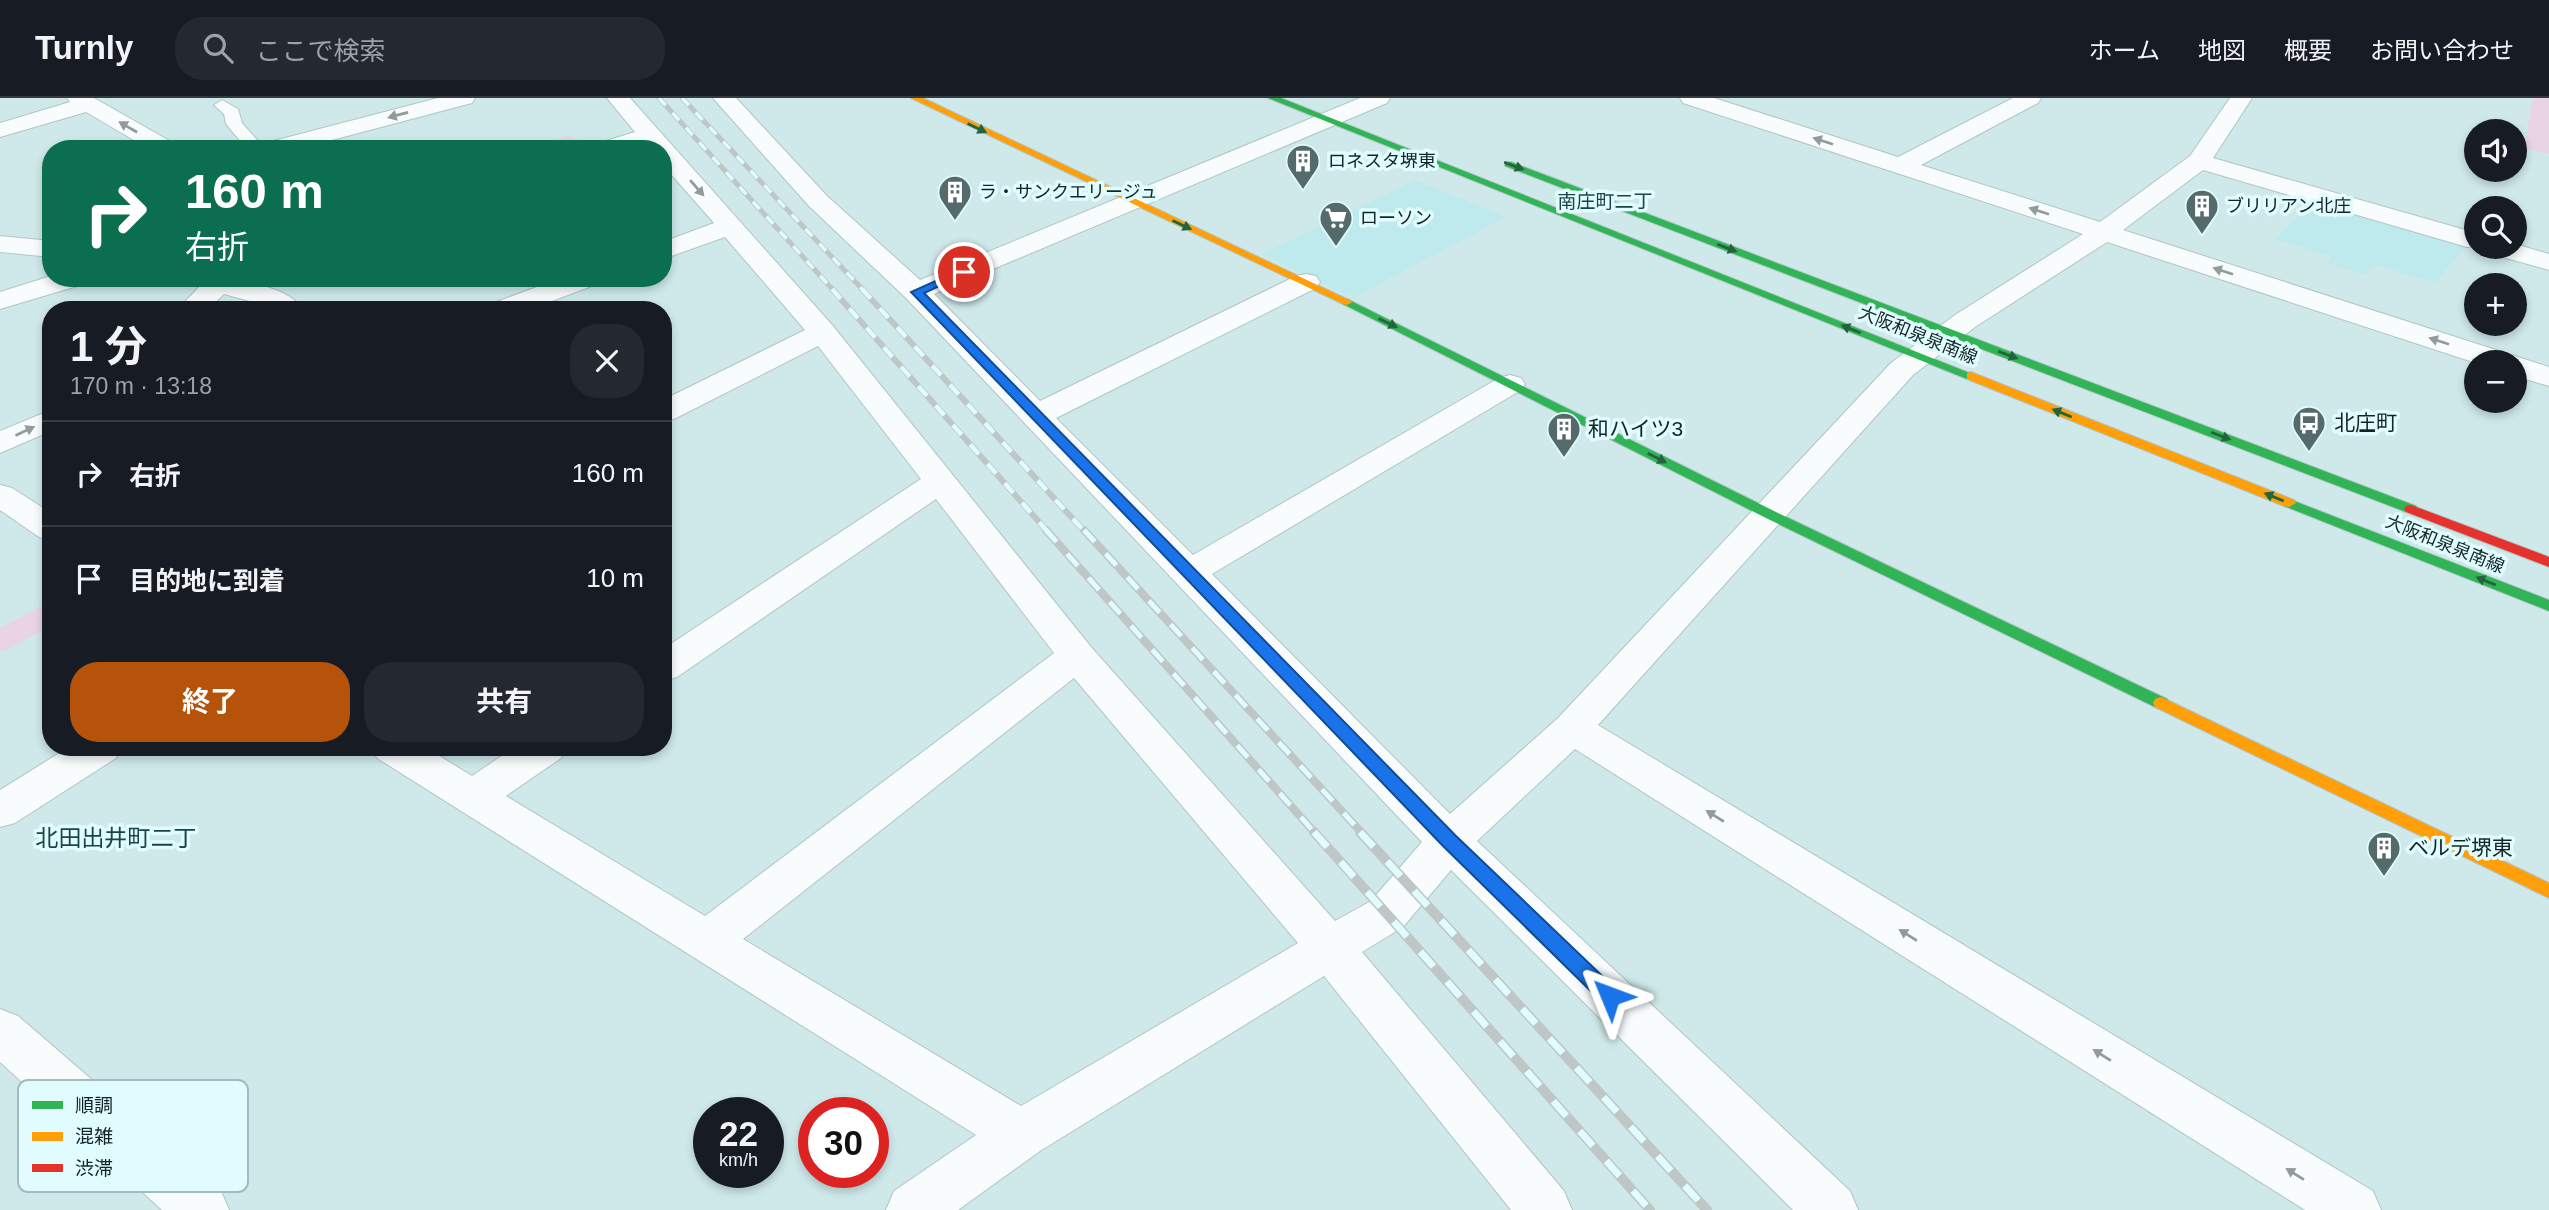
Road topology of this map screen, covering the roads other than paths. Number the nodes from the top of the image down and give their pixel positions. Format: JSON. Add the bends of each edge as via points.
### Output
{"nodes":[{"id":1,"x":464,"y":98,"type":"edge"},
{"id":2,"x":618,"y":98,"type":"edge"},
{"id":3,"x":724,"y":98,"type":"edge"},
{"id":4,"x":916,"y":98,"type":"edge"},
{"id":5,"x":1273,"y":98,"type":"edge"},
{"id":6,"x":1691,"y":98,"type":"edge"},
{"id":7,"x":1980,"y":98,"type":"edge"},
{"id":8,"x":2241,"y":98,"type":"edge"},
{"id":9,"x":84,"y":101,"type":"edge"},
{"id":10,"x":427,"y":102,"type":"edge"},
{"id":11,"x":2022,"y":103,"type":"edge"},
{"id":12,"x":222,"y":105,"type":"dead end"},
{"id":13,"x":1356,"y":107,"type":"edge"},
{"id":14,"x":0,"y":130,"type":"edge"},
{"id":15,"x":151,"y":140,"type":"edge"},
{"id":16,"x":249,"y":140,"type":"edge"},
{"id":17,"x":300,"y":140,"type":"edge"},
{"id":18,"x":655,"y":140,"type":"edge"},
{"id":19,"x":672,"y":159,"type":"edge"},
{"id":20,"x":1496,"y":159,"type":"dead end"},
{"id":21,"x":2199,"y":161,"type":"junction"},
{"id":22,"x":1900,"y":166,"type":"junction"},
{"id":23,"x":1131,"y":202,"type":"junction"},
{"id":24,"x":731,"y":226,"type":"junction"},
{"id":25,"x":2104,"y":232,"type":"junction"},
{"id":26,"x":2464,"y":238,"type":"edge"},
{"id":27,"x":0,"y":244,"type":"edge"},
{"id":28,"x":42,"y":248,"type":"edge"},
{"id":29,"x":672,"y":248,"type":"edge"},
{"id":30,"x":2527,"y":256,"type":"edge"},
{"id":31,"x":2549,"y":262,"type":"edge"},
{"id":32,"x":1306,"y":282,"type":"junction"},
{"id":33,"x":44,"y":287,"type":"edge"},
{"id":34,"x":212,"y":287,"type":"edge"},
{"id":35,"x":236,"y":287,"type":"edge"},
{"id":36,"x":563,"y":287,"type":"edge"},
{"id":37,"x":916,"y":292,"type":"junction"},
{"id":38,"x":0,"y":300,"type":"edge"},
{"id":39,"x":199,"y":301,"type":"edge"},
{"id":40,"x":279,"y":301,"type":"edge"},
{"id":41,"x":524,"y":301,"type":"edge"},
{"id":42,"x":823,"y":332,"type":"junction"},
{"id":43,"x":1933,"y":344,"type":"junction"},
{"id":44,"x":2467,"y":350,"type":"edge"},
{"id":45,"x":2527,"y":370,"type":"edge"},
{"id":46,"x":2549,"y":377,"type":"edge"},
{"id":47,"x":1510,"y":384,"type":"junction"},
{"id":48,"x":672,"y":408,"type":"edge"},
{"id":49,"x":1035,"y":416,"type":"junction"},
{"id":50,"x":42,"y":423,"type":"edge"},
{"id":51,"x":0,"y":443,"type":"edge"},
{"id":52,"x":940,"y":481,"type":"junction"},
{"id":53,"x":7,"y":508,"type":"edge"},
{"id":54,"x":1771,"y":514,"type":"junction"},
{"id":55,"x":42,"y":525,"type":"edge"},
{"id":56,"x":2549,"y":562,"type":"edge"},
{"id":57,"x":1188,"y":573,"type":"junction"},
{"id":58,"x":2549,"y":606,"type":"edge"},
{"id":59,"x":1077,"y":656,"type":"junction"},
{"id":60,"x":672,"y":662,"type":"edge"},
{"id":61,"x":1572,"y":728,"type":"junction"},
{"id":62,"x":88,"y":756,"type":"edge"},
{"id":63,"x":406,"y":756,"type":"edge"},
{"id":64,"x":533,"y":756,"type":"edge"},
{"id":65,"x":472,"y":797,"type":"junction"},
{"id":66,"x":0,"y":811,"type":"edge"},
{"id":67,"x":1449,"y":841,"type":"junction"},
{"id":68,"x":2549,"y":891,"type":"edge"},
{"id":69,"x":706,"y":940,"type":"junction"},
{"id":70,"x":1330,"y":948,"type":"junction"},
{"id":71,"x":0,"y":1031,"type":"edge"},
{"id":72,"x":55,"y":1080,"type":"edge"},
{"id":73,"x":1021,"y":1134,"type":"junction"},
{"id":74,"x":182,"y":1192,"type":"edge"},
{"id":75,"x":202,"y":1210,"type":"edge"},
{"id":76,"x":913,"y":1210,"type":"edge"},
{"id":77,"x":1545,"y":1210,"type":"edge"},
{"id":78,"x":1831,"y":1210,"type":"edge"},
{"id":79,"x":2354,"y":1210,"type":"edge"}],
"edges":[{"from":1,"to":10,"type":"street"},
{"from":2,"to":18,"type":"street"},
{"from":3,"to":37,"type":"street","via":[[818,201]]},
{"from":4,"to":23,"type":"main road","one_way":true},
{"from":5,"to":13,"type":"main road","name":"大阪和泉泉南線"},
{"from":22,"to":6,"type":"street","one_way":true},
{"from":7,"to":11,"type":"street"},
{"from":8,"to":21,"type":"street"},
{"from":9,"to":14,"type":"street"},
{"from":15,"to":9,"type":"street","one_way":true},
{"from":10,"to":17,"type":"street","one_way":true},
{"from":11,"to":22,"type":"street"},
{"from":12,"to":16,"type":"lane","via":[[232,112],[234,124]]},
{"from":13,"to":23,"type":"street"},
{"from":43,"to":13,"type":"main road","name":"大阪和泉泉南線","one_way":true},
{"from":19,"to":24,"type":"street","one_way":true},
{"from":20,"to":43,"type":"main road","name":"大阪和泉泉南線","one_way":true},
{"from":21,"to":25,"type":"street"},
{"from":21,"to":26,"type":"street"},
{"from":25,"to":22,"type":"street","one_way":true},
{"from":23,"to":32,"type":"main road","one_way":true},
{"from":23,"to":37,"type":"street"},
{"from":24,"to":29,"type":"street"},
{"from":24,"to":42,"type":"street"},
{"from":25,"to":43,"type":"street"},
{"from":44,"to":25,"type":"street","one_way":true},
{"from":27,"to":28,"type":"street"},
{"from":30,"to":31,"type":"street"},
{"from":32,"to":47,"type":"main road","one_way":true},
{"from":32,"to":49,"type":"street"},
{"from":33,"to":38,"type":"street"},
{"from":34,"to":39,"type":"street"},
{"from":35,"to":40,"type":"street"},
{"from":36,"to":41,"type":"street"},
{"from":37,"to":49,"type":"street"},
{"from":42,"to":48,"type":"street"},
{"from":42,"to":52,"type":"street"},
{"from":43,"to":54,"type":"street","via":[[1902,369]]},
{"from":43,"to":56,"type":"main road","name":"大阪和泉泉南線","one_way":true},
{"from":58,"to":43,"type":"main road","name":"大阪和泉泉南線","one_way":true},
{"from":45,"to":46,"type":"street"},
{"from":47,"to":54,"type":"main road","one_way":true},
{"from":47,"to":57,"type":"street"},
{"from":49,"to":57,"type":"street"},
{"from":51,"to":50,"type":"street","one_way":true},
{"from":52,"to":59,"type":"street"},
{"from":52,"to":60,"type":"street"},
{"from":53,"to":55,"type":"street"},
{"from":54,"to":61,"type":"street"},
{"from":54,"to":68,"type":"main road"},
{"from":57,"to":67,"type":"street"},
{"from":59,"to":69,"type":"street"},
{"from":59,"to":70,"type":"street"},
{"from":61,"to":67,"type":"street"},
{"from":79,"to":61,"type":"street","one_way":true},
{"from":62,"to":66,"type":"street"},
{"from":63,"to":65,"type":"street"},
{"from":64,"to":65,"type":"street"},
{"from":65,"to":69,"type":"street"},
{"from":67,"to":70,"type":"street","via":[[1387,914]]},
{"from":67,"to":78,"type":"street"},
{"from":69,"to":73,"type":"street"},
{"from":70,"to":73,"type":"street"},
{"from":70,"to":77,"type":"street"},
{"from":71,"to":72,"type":"street"},
{"from":73,"to":76,"type":"street"},
{"from":74,"to":75,"type":"street"}]}
